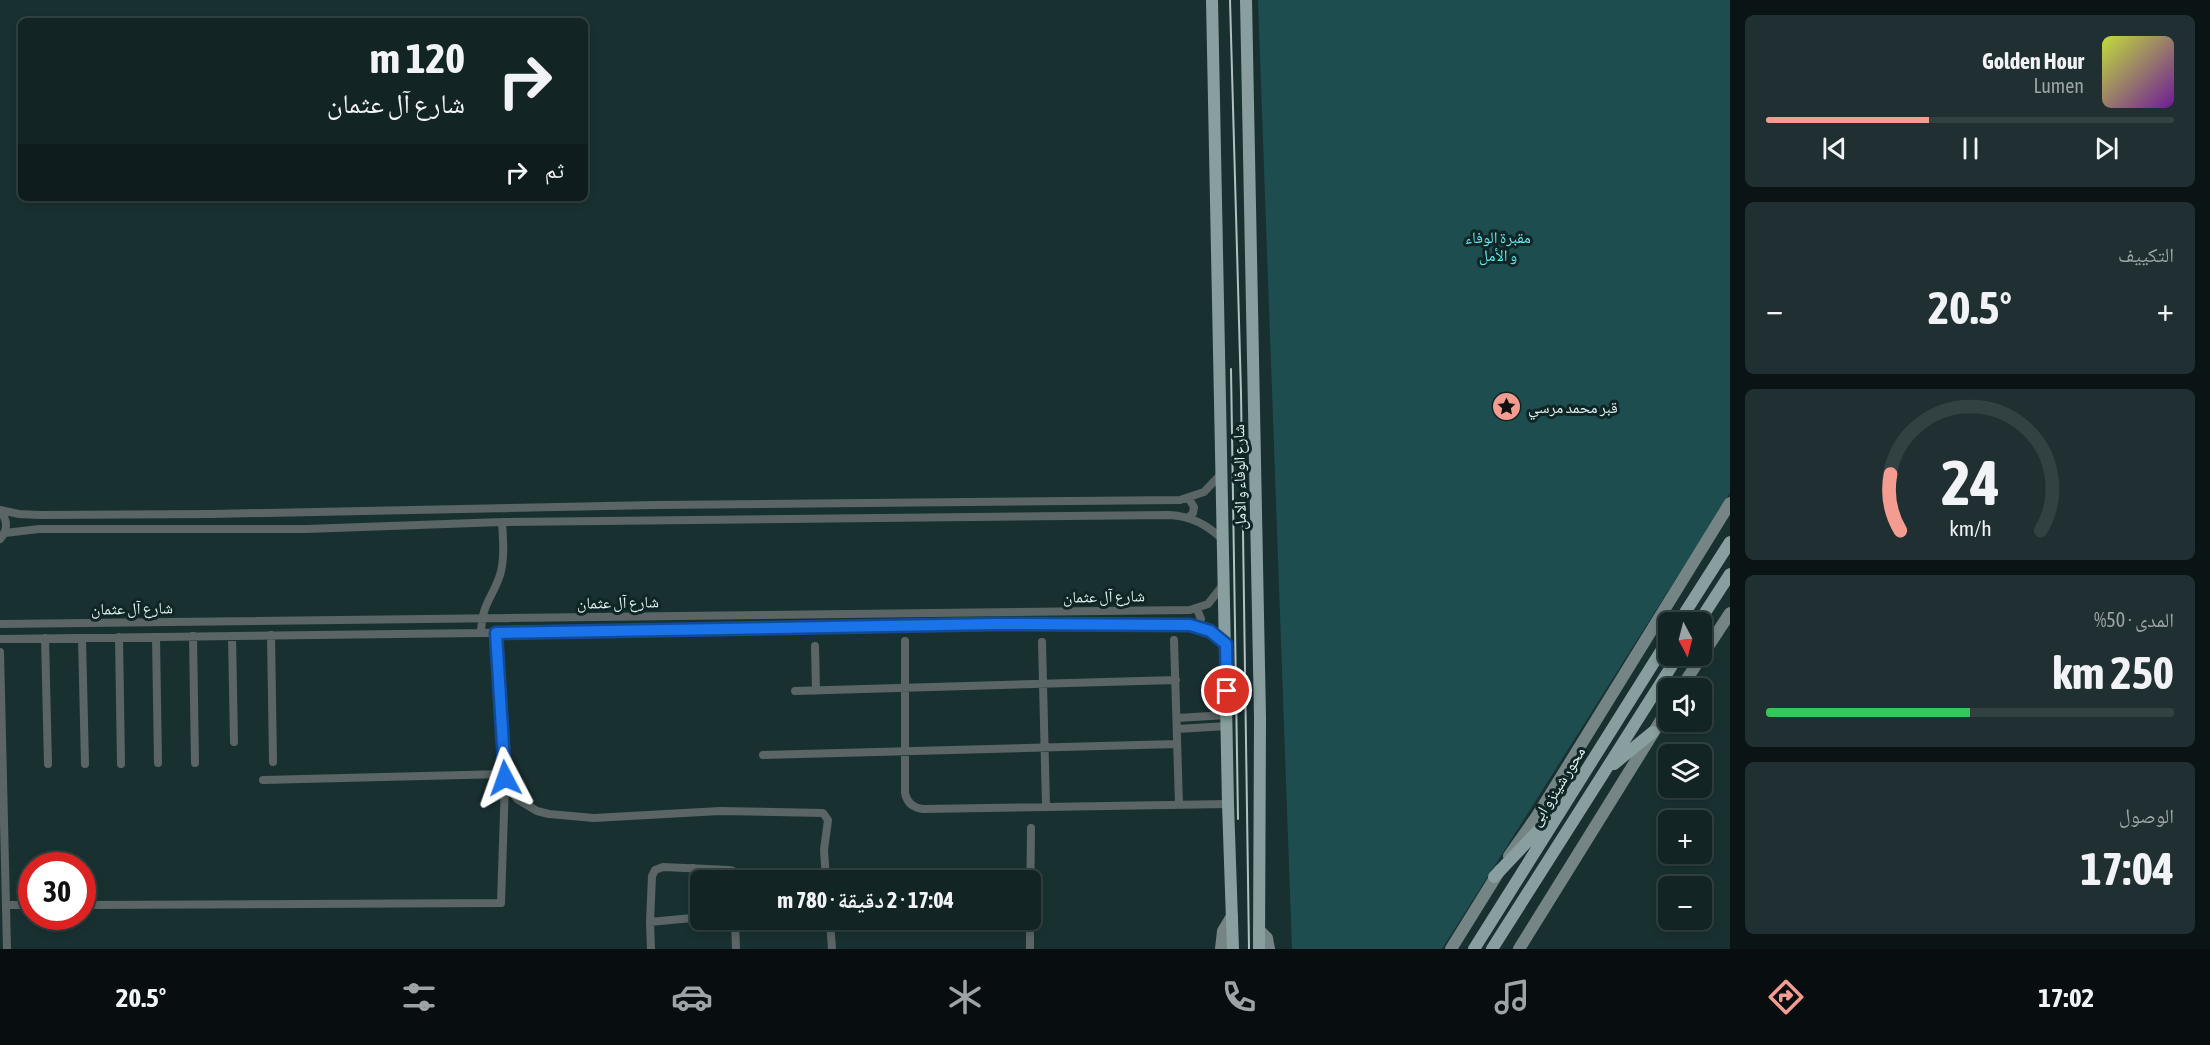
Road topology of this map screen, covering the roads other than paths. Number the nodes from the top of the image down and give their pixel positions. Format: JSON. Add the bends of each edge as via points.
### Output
{"nodes":[{"id":1,"x":1212,"y":0,"type":"edge"},
{"id":2,"x":1246,"y":0,"type":"edge"},
{"id":3,"x":1222,"y":473,"type":"junction"},
{"id":4,"x":1189,"y":499,"type":"junction"},
{"id":5,"x":1730,"y":503,"type":"edge"},
{"id":6,"x":656,"y":505,"type":"junction"},
{"id":7,"x":0,"y":511,"type":"edge"},
{"id":8,"x":1188,"y":518,"type":"junction"},
{"id":9,"x":656,"y":520,"type":"junction"},
{"id":10,"x":502,"y":522,"type":"junction"},
{"id":11,"x":2,"y":536,"type":"edge"},
{"id":12,"x":1224,"y":541,"type":"junction"},
{"id":13,"x":1730,"y":542,"type":"edge"},
{"id":14,"x":0,"y":547,"type":"edge"},
{"id":15,"x":1730,"y":574,"type":"edge"},
{"id":16,"x":1225,"y":582,"type":"junction"},
{"id":17,"x":1197,"y":609,"type":"junction"},
{"id":18,"x":1685,"y":612,"type":"edge"},
{"id":19,"x":1705,"y":612,"type":"edge"},
{"id":20,"x":1730,"y":613,"type":"edge"},
{"id":21,"x":481,"y":619,"type":"junction"},
{"id":22,"x":0,"y":624,"type":"edge"},
{"id":23,"x":28,"y":624,"type":"junction"},
{"id":24,"x":1197,"y":626,"type":"junction"},
{"id":25,"x":481,"y":633,"type":"junction"},
{"id":26,"x":496,"y":633,"type":"junction"},
{"id":27,"x":271,"y":635,"type":"junction"},
{"id":28,"x":193,"y":636,"type":"junction"},
{"id":29,"x":232,"y":636,"type":"junction"},
{"id":30,"x":119,"y":637,"type":"junction"},
{"id":31,"x":156,"y":637,"type":"junction"},
{"id":32,"x":27,"y":638,"type":"junction"},
{"id":33,"x":45,"y":638,"type":"junction"},
{"id":34,"x":82,"y":638,"type":"junction"},
{"id":35,"x":0,"y":639,"type":"edge"},
{"id":36,"x":1174,"y":640,"type":"dead end"},
{"id":37,"x":905,"y":641,"type":"dead end"},
{"id":38,"x":1041,"y":642,"type":"dead end"},
{"id":39,"x":1226,"y":644,"type":"junction"},
{"id":40,"x":815,"y":646,"type":"dead end"},
{"id":41,"x":0,"y":652,"type":"edge"},
{"id":42,"x":1658,"y":656,"type":"edge"},
{"id":43,"x":1672,"y":666,"type":"edge"},
{"id":44,"x":1688,"y":678,"type":"edge"},
{"id":45,"x":1176,"y":681,"type":"junction"},
{"id":46,"x":1043,"y":684,"type":"junction"},
{"id":47,"x":906,"y":687,"type":"junction"},
{"id":48,"x":795,"y":691,"type":"dead end"},
{"id":49,"x":816,"y":691,"type":"junction"},
{"id":50,"x":1197,"y":716,"type":"junction"},
{"id":51,"x":1177,"y":718,"type":"junction"},
{"id":52,"x":1227,"y":720,"type":"junction"},
{"id":53,"x":1658,"y":724,"type":"edge"},
{"id":54,"x":1198,"y":728,"type":"junction"},
{"id":55,"x":1177,"y":729,"type":"junction"},
{"id":56,"x":1653,"y":732,"type":"junction"},
{"id":57,"x":234,"y":741,"type":"dead end"},
{"id":58,"x":1177,"y":744,"type":"junction"},
{"id":59,"x":1044,"y":748,"type":"junction"},
{"id":60,"x":906,"y":752,"type":"junction"},
{"id":61,"x":763,"y":755,"type":"dead end"},
{"id":62,"x":273,"y":762,"type":"dead end"},
{"id":63,"x":158,"y":763,"type":"dead end"},
{"id":64,"x":195,"y":763,"type":"dead end"},
{"id":65,"x":48,"y":764,"type":"dead end"},
{"id":66,"x":85,"y":764,"type":"dead end"},
{"id":67,"x":121,"y":764,"type":"dead end"},
{"id":68,"x":1606,"y":770,"type":"junction"},
{"id":69,"x":504,"y":776,"type":"junction"},
{"id":70,"x":263,"y":780,"type":"dead end"},
{"id":71,"x":1567,"y":800,"type":"junction"},
{"id":72,"x":1179,"y":804,"type":"junction"},
{"id":73,"x":1228,"y":804,"type":"junction"},
{"id":74,"x":1046,"y":806,"type":"junction"},
{"id":75,"x":1032,"y":828,"type":"dead end"},
{"id":76,"x":693,"y":868,"type":"junction"},
{"id":77,"x":729,"y":870,"type":"edge"},
{"id":78,"x":825,"y":870,"type":"edge"},
{"id":79,"x":1031,"y":870,"type":"edge"},
{"id":80,"x":1494,"y":877,"type":"junction"},
{"id":81,"x":6,"y":905,"type":"junction"},
{"id":82,"x":18,"y":905,"type":"edge"},
{"id":83,"x":96,"y":905,"type":"edge"},
{"id":84,"x":1232,"y":916,"type":"junction"},
{"id":85,"x":650,"y":922,"type":"junction"},
{"id":86,"x":735,"y":930,"type":"edge"},
{"id":87,"x":831,"y":930,"type":"edge"},
{"id":88,"x":1030,"y":930,"type":"edge"},
{"id":89,"x":1259,"y":930,"type":"junction"},
{"id":90,"x":7,"y":949,"type":"edge"},
{"id":91,"x":651,"y":949,"type":"edge"},
{"id":92,"x":736,"y":949,"type":"edge"},
{"id":93,"x":832,"y":949,"type":"edge"},
{"id":94,"x":1030,"y":949,"type":"edge"},
{"id":95,"x":1221,"y":949,"type":"edge"},
{"id":96,"x":1233,"y":949,"type":"edge"},
{"id":97,"x":1259,"y":949,"type":"edge"},
{"id":98,"x":1269,"y":949,"type":"edge"},
{"id":99,"x":1450,"y":949,"type":"edge"},
{"id":100,"x":1474,"y":949,"type":"edge"},
{"id":101,"x":1492,"y":949,"type":"edge"},
{"id":102,"x":1519,"y":949,"type":"edge"}],
"edges":[{"from":1,"to":3,"type":"main road","name":"شارع الوفاء و الامل"},
{"from":2,"to":89,"type":"main road","name":"شارع الوفاء و الامل","via":[[1260,694]]},
{"from":3,"to":4,"type":"street","via":[[1211,487]]},
{"from":3,"to":12,"type":"main road","name":"شارع الوفاء و الامل"},
{"from":4,"to":6,"type":"street"},
{"from":4,"to":8,"type":"street","via":[[1194,507]]},
{"from":5,"to":80,"type":"street","via":[[1537,816]]},
{"from":6,"to":7,"type":"street","via":[[211,514],[40,515]]},
{"from":6,"to":9,"type":"street"},
{"from":7,"to":11,"type":"street","via":[[6,520]]},
{"from":8,"to":9,"type":"street","via":[[1170,515]]},
{"from":8,"to":12,"type":"street","via":[[1211,528]]},
{"from":9,"to":10,"type":"street"},
{"from":10,"to":11,"type":"street","via":[[306,529],[39,529]]},
{"from":10,"to":21,"type":"street","via":[[502,565]]},
{"from":11,"to":14,"type":"street"},
{"from":12,"to":16,"type":"main road","name":"شارع الوفاء و الامل"},
{"from":13,"to":18,"type":"main road"},
{"from":15,"to":19,"type":"main road"},
{"from":16,"to":17,"type":"street","via":[[1213,600]]},
{"from":16,"to":39,"type":"main road","name":"شارع الوفاء و الامل"},
{"from":17,"to":21,"type":"street","name":"شارع آل عثمان"},
{"from":17,"to":24,"type":"street","via":[[1201,619]]},
{"from":20,"to":44,"type":"street"},
{"from":21,"to":23,"type":"street","name":"شارع آل عثمان"},
{"from":21,"to":25,"type":"street"},
{"from":22,"to":23,"type":"street","name":"شارع آل عثمان"},
{"from":23,"to":32,"type":"street","via":[[23,629]]},
{"from":24,"to":26,"type":"street","name":"شارع آل عثمان","via":[[995,624]]},
{"from":24,"to":39,"type":"street","name":"شارع آل عثمان"},
{"from":25,"to":26,"type":"street","name":"شارع آل عثمان"},
{"from":25,"to":27,"type":"street","name":"شارع آل عثمان"},
{"from":26,"to":69,"type":"street"},
{"from":27,"to":29,"type":"street","name":"شارع آل عثمان"},
{"from":27,"to":62,"type":"street"},
{"from":28,"to":29,"type":"street","name":"شارع آل عثمان"},
{"from":28,"to":31,"type":"street","name":"شارع آل عثمان"},
{"from":28,"to":64,"type":"street"},
{"from":29,"to":57,"type":"street"},
{"from":30,"to":31,"type":"street","name":"شارع آل عثمان"},
{"from":30,"to":34,"type":"street","name":"شارع آل عثمان"},
{"from":30,"to":67,"type":"street"},
{"from":31,"to":63,"type":"street"},
{"from":32,"to":33,"type":"street","name":"شارع آل عثمان"},
{"from":32,"to":35,"type":"street","name":"شارع آل عثمان"},
{"from":33,"to":34,"type":"street","name":"شارع آل عثمان"},
{"from":33,"to":65,"type":"street"},
{"from":34,"to":66,"type":"street"},
{"from":36,"to":45,"type":"street"},
{"from":37,"to":47,"type":"street"},
{"from":38,"to":46,"type":"street"},
{"from":39,"to":52,"type":"main road","name":"شارع الوفاء و الامل"},
{"from":40,"to":49,"type":"street"},
{"from":41,"to":81,"type":"street"},
{"from":42,"to":71,"type":"main road","name":"محور شينزو ابى"},
{"from":43,"to":68,"type":"main road","name":"محور شينزو ابى"},
{"from":45,"to":46,"type":"street"},
{"from":45,"to":51,"type":"street"},
{"from":46,"to":47,"type":"street"},
{"from":46,"to":59,"type":"street"},
{"from":47,"to":49,"type":"street"},
{"from":47,"to":60,"type":"street"},
{"from":48,"to":49,"type":"street"},
{"from":50,"to":51,"type":"street"},
{"from":50,"to":52,"type":"street"},
{"from":50,"to":54,"type":"street"},
{"from":51,"to":55,"type":"street"},
{"from":52,"to":54,"type":"street"},
{"from":52,"to":73,"type":"main road","name":"شارع الوفاء و الامل"},
{"from":53,"to":56,"type":"street"},
{"from":54,"to":55,"type":"street"},
{"from":55,"to":58,"type":"street"},
{"from":56,"to":68,"type":"main road"},
{"from":56,"to":102,"type":"street"},
{"from":58,"to":59,"type":"street"},
{"from":58,"to":72,"type":"street"},
{"from":59,"to":60,"type":"street"},
{"from":59,"to":74,"type":"street"},
{"from":60,"to":61,"type":"street"},
{"from":60,"to":74,"type":"street","via":[[905,793],[909,803],[917,808]]},
{"from":68,"to":101,"type":"main road","name":"محور شينزو ابى"},
{"from":69,"to":70,"type":"street"},
{"from":69,"to":78,"type":"street","via":[[517,799],[526,806],[565,815],[614,817],[739,810],[823,813],[828,820]]},
{"from":69,"to":83,"type":"street","via":[[501,903]]},
{"from":71,"to":80,"type":"main road"},
{"from":71,"to":100,"type":"main road","name":"محور شينزو ابى"},
{"from":72,"to":73,"type":"street"},
{"from":72,"to":74,"type":"street"},
{"from":73,"to":84,"type":"main road","name":"شارع الوفاء و الامل"},
{"from":75,"to":79,"type":"street"},
{"from":76,"to":77,"type":"street"},
{"from":76,"to":85,"type":"street","via":[[655,870]]},
{"from":76,"to":85,"type":"street","via":[[692,918]]},
{"from":80,"to":99,"type":"street"},
{"from":81,"to":82,"type":"street"},
{"from":81,"to":90,"type":"street"},
{"from":84,"to":95,"type":"street","name":"شارع الوفاء و الامل","via":[[1223,931]]},
{"from":84,"to":96,"type":"main road"},
{"from":85,"to":91,"type":"street"},
{"from":86,"to":92,"type":"street"},
{"from":87,"to":93,"type":"street"},
{"from":88,"to":94,"type":"street"},
{"from":89,"to":97,"type":"main road"},
{"from":89,"to":98,"type":"street","name":"شارع الوفاء و الامل","via":[[1267,938]]}]}
